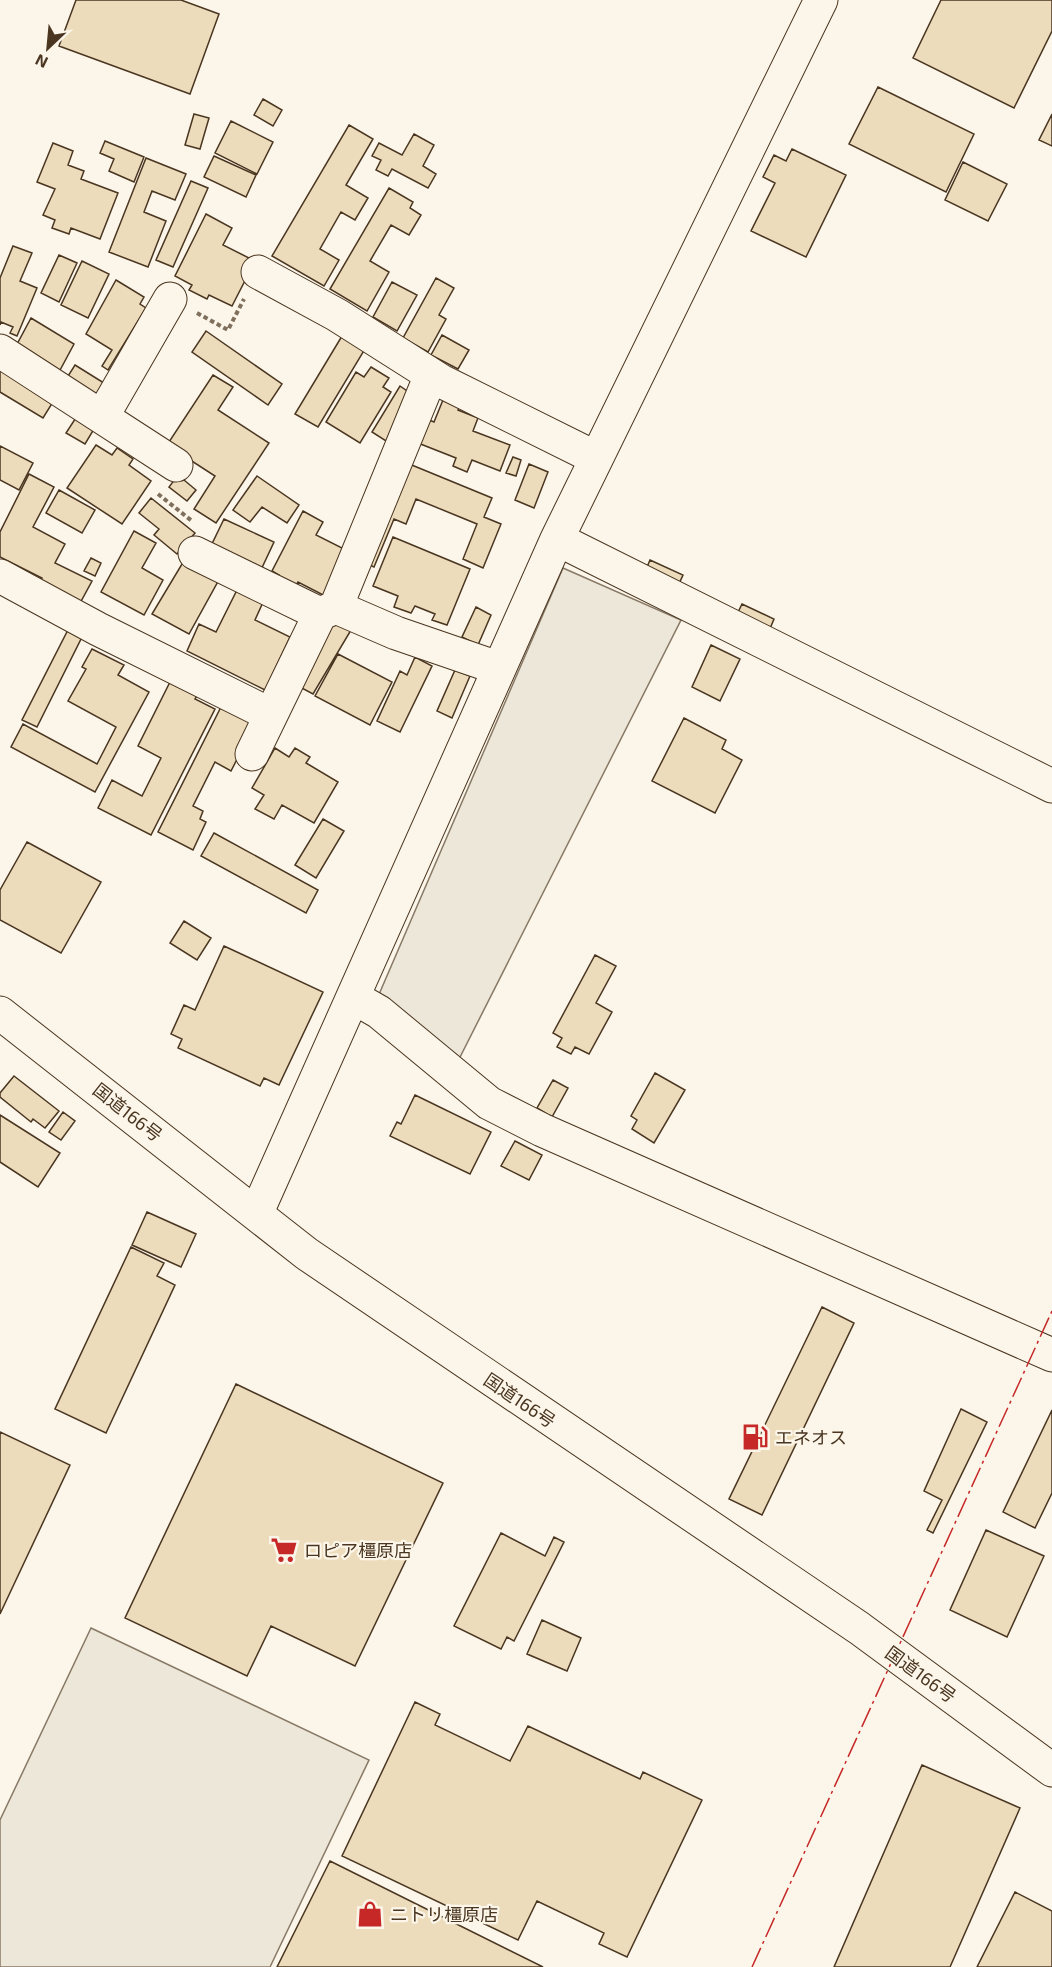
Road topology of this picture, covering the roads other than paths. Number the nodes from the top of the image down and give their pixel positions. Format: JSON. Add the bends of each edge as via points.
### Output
{"nodes":[{"id":1,"x":821,"y":0,"type":"edge"},
{"id":2,"x":258,"y":272,"type":"road end"},
{"id":3,"x":170,"y":298,"type":"road end"},
{"id":4,"x":0,"y":351,"type":"edge"},
{"id":5,"x":431,"y":375,"type":"junction"},
{"id":6,"x":102,"y":417,"type":"junction"},
{"id":7,"x":597,"y":458,"type":"junction"},
{"id":8,"x":176,"y":465,"type":"road end"},
{"id":9,"x":557,"y":539,"type":"junction"},
{"id":10,"x":195,"y":552,"type":"road end"},
{"id":11,"x":0,"y":576,"type":"edge"},
{"id":12,"x":328,"y":610,"type":"junction"},
{"id":13,"x":498,"y":668,"type":"junction"},
{"id":14,"x":271,"y":715,"type":"junction"},
{"id":15,"x":252,"y":754,"type":"dead end"},
{"id":16,"x":1052,"y":786,"type":"edge"},
{"id":17,"x":353,"y":997,"type":"junction"},
{"id":18,"x":0,"y":1013,"type":"edge"},
{"id":19,"x":257,"y":1212,"type":"junction"},
{"id":20,"x":1052,"y":1355,"type":"edge"},
{"id":21,"x":1052,"y":1770,"type":"edge"}],
"edges":[{"from":1,"to":7,"type":"main road"},
{"from":2,"to":5,"type":"main road","via":[[337,315]]},
{"from":3,"to":6,"type":"main road"},
{"from":4,"to":6,"type":"main road"},
{"from":5,"to":7,"type":"main road"},
{"from":5,"to":12,"type":"main road"},
{"from":6,"to":8,"type":"main road"},
{"from":7,"to":9,"type":"main road"},
{"from":9,"to":13,"type":"main road"},
{"from":9,"to":16,"type":"main road"},
{"from":10,"to":12,"type":"main road"},
{"from":11,"to":14,"type":"main road"},
{"from":12,"to":13,"type":"main road"},
{"from":12,"to":14,"type":"main road"},
{"from":13,"to":17,"type":"main road"},
{"from":14,"to":15,"type":"main road"},
{"from":17,"to":19,"type":"main road"},
{"from":17,"to":20,"type":"main road","via":[[379,1012],[489,1103]]},
{"from":18,"to":19,"type":"main road","name":"国道166号"},
{"from":19,"to":21,"type":"main road","name":"国道166号","via":[[307,1254],[859,1628]]}]}
